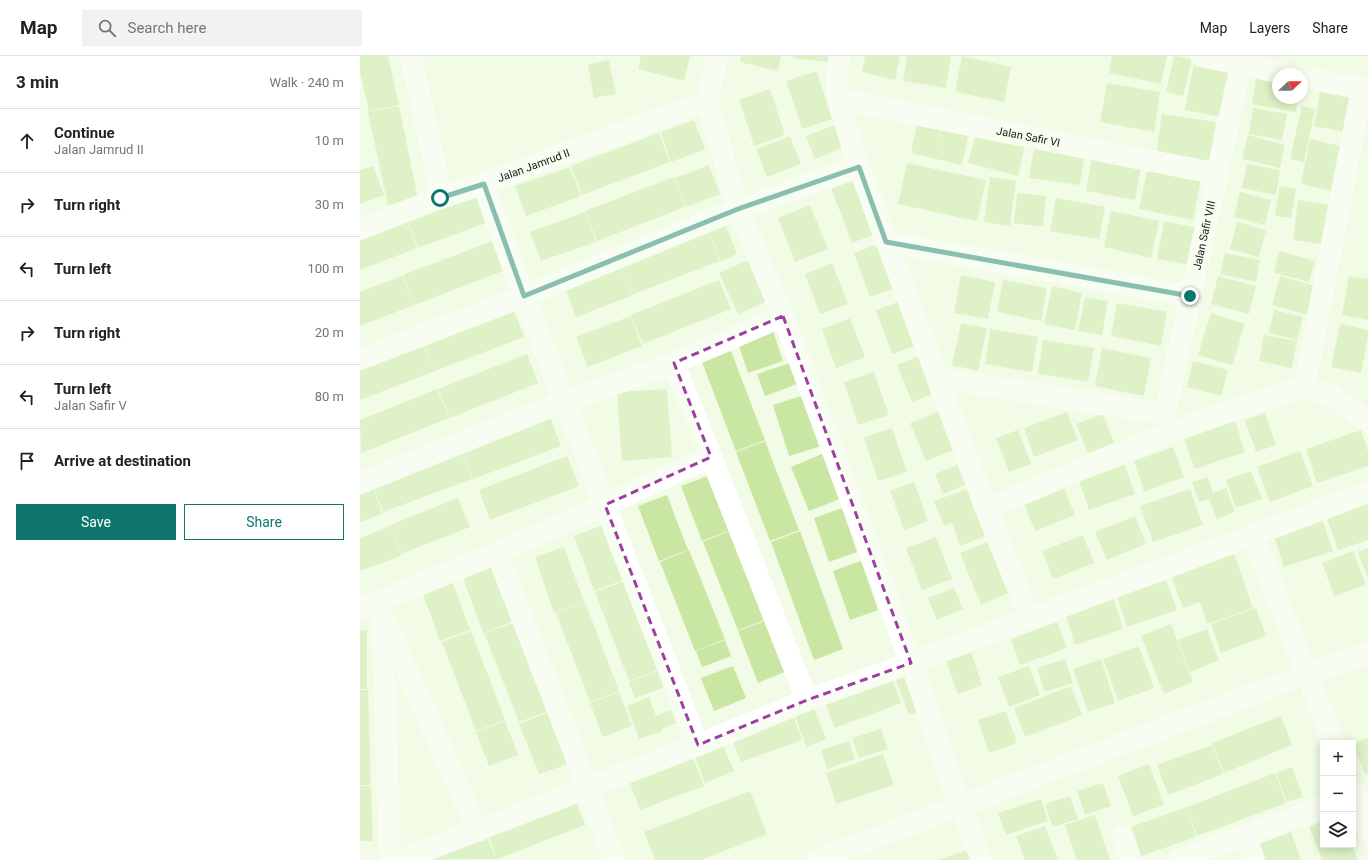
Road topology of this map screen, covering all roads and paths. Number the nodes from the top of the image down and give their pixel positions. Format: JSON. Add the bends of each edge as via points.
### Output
{"nodes":[{"id":1,"x":411,"y":56,"type":"edge"},
{"id":2,"x":716,"y":56,"type":"edge"},
{"id":3,"x":840,"y":56,"type":"edge"},
{"id":4,"x":1201,"y":56,"type":"edge"},
{"id":5,"x":1243,"y":60,"type":"edge"},
{"id":6,"x":1272,"y":69,"type":"edge"},
{"id":7,"x":1308,"y":78,"type":"edge"},
{"id":8,"x":1365,"y":89,"type":"edge"},
{"id":9,"x":838,"y":99,"type":"junction"},
{"id":10,"x":707,"y":101,"type":"junction"},
{"id":11,"x":859,"y":167,"type":"junction"},
{"id":12,"x":1218,"y":174,"type":"junction"},
{"id":13,"x":484,"y":184,"type":"junction"},
{"id":14,"x":440,"y":198,"type":"junction"},
{"id":15,"x":738,"y":209,"type":"junction"},
{"id":16,"x":360,"y":230,"type":"edge"},
{"id":17,"x":886,"y":242,"type":"junction"},
{"id":18,"x":524,"y":296,"type":"junction"},
{"id":19,"x":1190,"y":296,"type":"junction"},
{"id":20,"x":783,"y":316,"type":"junction"},
{"id":21,"x":360,"y":359,"type":"edge"},
{"id":22,"x":674,"y":363,"type":"junction"},
{"id":23,"x":938,"y":378,"type":"junction"},
{"id":24,"x":1304,"y":388,"type":"junction"},
{"id":25,"x":565,"y":401,"type":"junction"},
{"id":26,"x":1368,"y":422,"type":"edge"},
{"id":27,"x":1168,"y":423,"type":"junction"},
{"id":28,"x":711,"y":457,"type":"junction"},
{"id":29,"x":360,"y":483,"type":"edge"},
{"id":30,"x":1368,"y":492,"type":"edge"},
{"id":31,"x":605,"y":506,"type":"junction"},
{"id":32,"x":986,"y":509,"type":"junction"},
{"id":33,"x":1253,"y":536,"type":"junction"},
{"id":34,"x":497,"y":553,"type":"junction"},
{"id":35,"x":373,"y":610,"type":"edge"},
{"id":36,"x":1030,"y":618,"type":"junction"},
{"id":37,"x":1368,"y":654,"type":"edge"},
{"id":38,"x":910,"y":663,"type":"junction"},
{"id":39,"x":1306,"y":674,"type":"junction"},
{"id":40,"x":807,"y":700,"type":"junction"},
{"id":41,"x":1333,"y":740,"type":"edge"},
{"id":42,"x":698,"y":745,"type":"junction"},
{"id":43,"x":588,"y":788,"type":"junction"},
{"id":44,"x":1357,"y":793,"type":"edge"},
{"id":45,"x":960,"y":805,"type":"junction"},
{"id":46,"x":1320,"y":809,"type":"edge"},
{"id":47,"x":478,"y":831,"type":"junction"},
{"id":48,"x":1368,"y":831,"type":"edge"},
{"id":49,"x":1122,"y":836,"type":"dead end"},
{"id":50,"x":1245,"y":836,"type":"junction"},
{"id":51,"x":390,"y":860,"type":"edge"},
{"id":52,"x":401,"y":860,"type":"edge"},
{"id":53,"x":614,"y":860,"type":"edge"},
{"id":54,"x":816,"y":860,"type":"edge"},
{"id":55,"x":982,"y":860,"type":"edge"},
{"id":56,"x":1131,"y":860,"type":"edge"},
{"id":57,"x":1179,"y":860,"type":"edge"},
{"id":58,"x":1254,"y":860,"type":"edge"}],
"edges":[{"from":1,"to":14,"type":"street"},
{"from":2,"to":10,"type":"street"},
{"from":3,"to":9,"type":"street","via":[[836,80]]},
{"from":4,"to":5,"type":"street"},
{"from":5,"to":6,"type":"street"},
{"from":5,"to":12,"type":"street","name":"Jalan Safir VIII"},
{"from":7,"to":8,"type":"street"},
{"from":8,"to":24,"type":"street"},
{"from":9,"to":11,"type":"street"},
{"from":9,"to":12,"type":"street","name":"Jalan Safir VI"},
{"from":10,"to":13,"type":"street","name":"Jalan Jamrud II"},
{"from":10,"to":15,"type":"street"},
{"from":11,"to":15,"type":"street"},
{"from":11,"to":17,"type":"street"},
{"from":12,"to":19,"type":"street","name":"Jalan Safir VIII"},
{"from":13,"to":14,"type":"street","name":"Jalan Jamrud II"},
{"from":13,"to":18,"type":"street"},
{"from":14,"to":16,"type":"street","name":"Jalan Jamrud II"},
{"from":15,"to":18,"type":"street"},
{"from":15,"to":20,"type":"street"},
{"from":17,"to":19,"type":"street"},
{"from":17,"to":23,"type":"street"},
{"from":18,"to":21,"type":"street"},
{"from":18,"to":25,"type":"street"},
{"from":19,"to":27,"type":"street","name":"Jalan Safir VIII"},
{"from":20,"to":22,"type":"street"},
{"from":20,"to":38,"type":"street"},
{"from":22,"to":25,"type":"street"},
{"from":22,"to":28,"type":"street"},
{"from":23,"to":27,"type":"street"},
{"from":23,"to":32,"type":"street"},
{"from":24,"to":26,"type":"street","via":[[1330,394]]},
{"from":24,"to":27,"type":"street"},
{"from":25,"to":29,"type":"street"},
{"from":25,"to":31,"type":"street"},
{"from":27,"to":32,"type":"street"},
{"from":28,"to":31,"type":"street"},
{"from":28,"to":40,"type":"street"},
{"from":30,"to":33,"type":"street"},
{"from":31,"to":34,"type":"street"},
{"from":31,"to":42,"type":"street"},
{"from":32,"to":36,"type":"street"},
{"from":33,"to":36,"type":"street"},
{"from":33,"to":39,"type":"street"},
{"from":34,"to":35,"type":"street"},
{"from":34,"to":43,"type":"street"},
{"from":35,"to":47,"type":"street"},
{"from":35,"to":51,"type":"street"},
{"from":36,"to":38,"type":"street"},
{"from":37,"to":39,"type":"street"},
{"from":38,"to":40,"type":"street"},
{"from":38,"to":45,"type":"street"},
{"from":39,"to":41,"type":"street"},
{"from":39,"to":45,"type":"street"},
{"from":40,"to":42,"type":"street"},
{"from":42,"to":43,"type":"street"},
{"from":43,"to":47,"type":"street"},
{"from":43,"to":53,"type":"street"},
{"from":44,"to":48,"type":"street"},
{"from":45,"to":54,"type":"street"},
{"from":45,"to":55,"type":"street"},
{"from":46,"to":50,"type":"street"},
{"from":47,"to":52,"type":"street"},
{"from":49,"to":56,"type":"street"},
{"from":50,"to":57,"type":"street"},
{"from":50,"to":58,"type":"street"}]}
